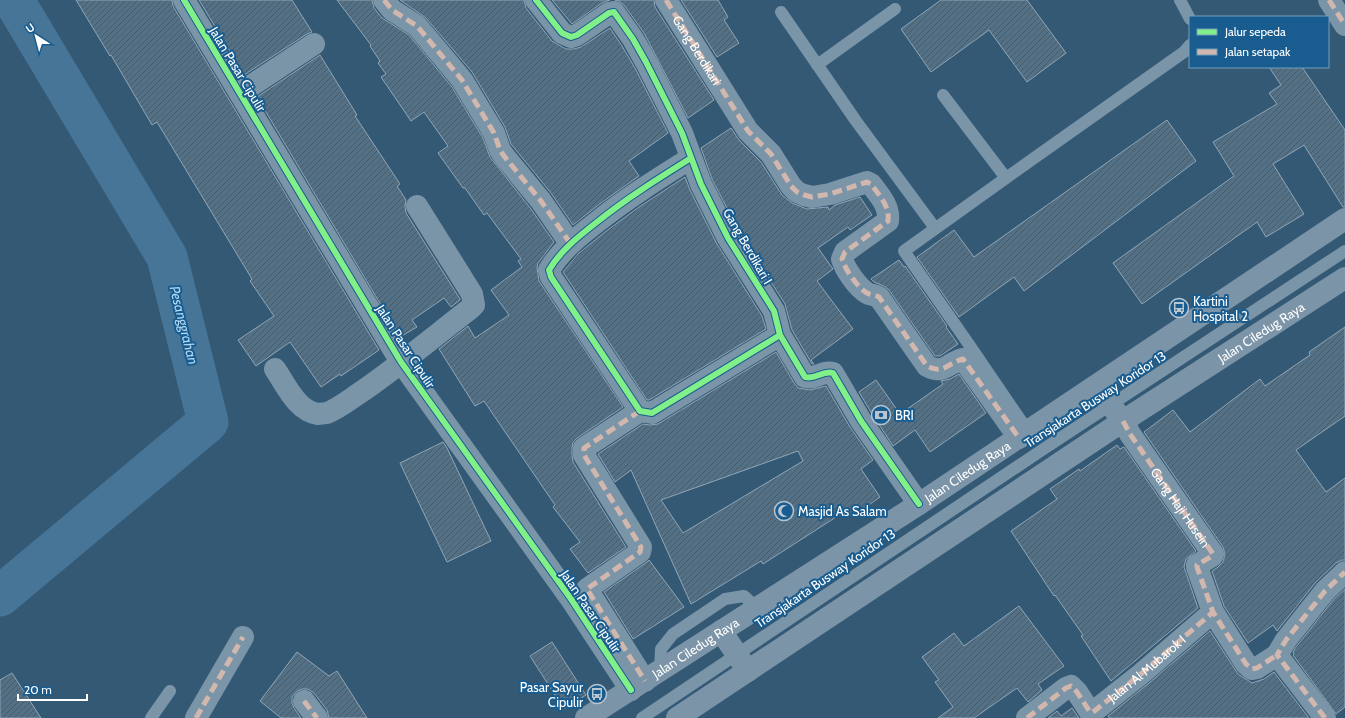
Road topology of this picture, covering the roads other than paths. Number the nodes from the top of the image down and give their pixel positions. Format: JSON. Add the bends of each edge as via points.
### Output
{"nodes":[{"id":1,"x":184,"y":0,"type":"edge"},
{"id":2,"x":384,"y":0,"type":"edge"},
{"id":3,"x":536,"y":0,"type":"edge"},
{"id":4,"x":666,"y":0,"type":"edge"},
{"id":5,"x":1180,"y":0,"type":"edge"},
{"id":6,"x":1329,"y":0,"type":"edge"},
{"id":7,"x":895,"y":9,"type":"dead end"},
{"id":8,"x":781,"y":12,"type":"dead end"},
{"id":9,"x":1189,"y":17,"type":"edge"},
{"id":10,"x":1345,"y":25,"type":"edge"},
{"id":11,"x":314,"y":44,"type":"dead end"},
{"id":12,"x":1189,"y":46,"type":"edge"},
{"id":13,"x":817,"y":65,"type":"junction"},
{"id":14,"x":240,"y":94,"type":"junction"},
{"id":15,"x":944,"y":95,"type":"dead end"},
{"id":16,"x":691,"y":158,"type":"junction"},
{"id":17,"x":1006,"y":178,"type":"junction"},
{"id":18,"x":417,"y":206,"type":"dead end"},
{"id":19,"x":1345,"y":219,"type":"edge"},
{"id":20,"x":935,"y":228,"type":"junction"},
{"id":21,"x":570,"y":243,"type":"junction"},
{"id":22,"x":1345,"y":251,"type":"edge"},
{"id":23,"x":1345,"y":278,"type":"edge"},
{"id":24,"x":780,"y":335,"type":"junction"},
{"id":25,"x":401,"y":362,"type":"junction"},
{"id":26,"x":275,"y":369,"type":"dead end"},
{"id":27,"x":1096,"y":386,"type":"junction"},
{"id":28,"x":640,"y":411,"type":"junction"},
{"id":29,"x":1123,"y":421,"type":"junction"},
{"id":30,"x":1023,"y":435,"type":"junction"},
{"id":31,"x":919,"y":504,"type":"junction"},
{"id":32,"x":1345,"y":572,"type":"edge"},
{"id":33,"x":579,"y":594,"type":"junction"},
{"id":34,"x":757,"y":608,"type":"junction"},
{"id":35,"x":707,"y":611,"type":"junction"},
{"id":36,"x":1213,"y":612,"type":"junction"},
{"id":37,"x":722,"y":631,"type":"junction"},
{"id":38,"x":243,"y":636,"type":"dead end"},
{"id":39,"x":1277,"y":655,"type":"junction"},
{"id":40,"x":748,"y":671,"type":"junction"},
{"id":41,"x":645,"y":681,"type":"junction"},
{"id":42,"x":170,"y":691,"type":"dead end"},
{"id":43,"x":304,"y":701,"type":"dead end"},
{"id":44,"x":691,"y":714,"type":"edge"},
{"id":45,"x":150,"y":718,"type":"edge"},
{"id":46,"x":196,"y":718,"type":"edge"},
{"id":47,"x":317,"y":718,"type":"edge"},
{"id":48,"x":586,"y":718,"type":"edge"},
{"id":49,"x":642,"y":718,"type":"edge"},
{"id":50,"x":1027,"y":718,"type":"edge"},
{"id":51,"x":1324,"y":718,"type":"edge"}],
"edges":[{"from":1,"to":14,"type":"street","name":"Jalan Pasar Cipulir"},
{"from":2,"to":21,"type":"street","via":[[392,10],[417,26],[462,80],[494,133],[500,150],[541,201]]},
{"from":3,"to":16,"type":"street","name":"Gang Berdikari I","via":[[562,33],[571,37],[614,12],[646,62],[682,133]]},
{"from":4,"to":30,"type":"street","name":"Gang Berdikari","via":[[748,131],[767,148],[790,186],[797,192],[812,197],[867,182],[871,184],[886,205],[888,221],[845,252],[842,259],[845,266],[862,289],[879,297],[927,366],[939,370],[963,359]]},
{"from":5,"to":9,"type":"lane"},
{"from":6,"to":10,"type":"street"},
{"from":7,"to":13,"type":"lane"},
{"from":8,"to":13,"type":"lane"},
{"from":11,"to":14,"type":"street"},
{"from":12,"to":17,"type":"lane"},
{"from":13,"to":20,"type":"lane"},
{"from":14,"to":25,"type":"street","name":"Jalan Pasar Cipulir"},
{"from":15,"to":17,"type":"lane"},
{"from":16,"to":21,"type":"street","via":[[628,198]]},
{"from":16,"to":24,"type":"street","name":"Gang Berdikari I","via":[[728,238],[774,311]]},
{"from":17,"to":20,"type":"lane"},
{"from":18,"to":25,"type":"street","via":[[467,285],[474,305]]},
{"from":19,"to":27,"type":"main road","name":"Jalan Ciledug Raya"},
{"from":20,"to":30,"type":"lane","via":[[904,251],[970,346]]},
{"from":21,"to":28,"type":"street","via":[[549,270],[551,277]]},
{"from":22,"to":49,"type":"lane","name":"Transjakarta Busway Koridor 13"},
{"from":23,"to":29,"type":"main road","name":"Jalan Ciledug Raya"},
{"from":24,"to":28,"type":"street","via":[[652,414]]},
{"from":24,"to":31,"type":"street","name":"Gang Berdikari I","via":[[805,377],[810,379],[833,373],[861,421]]},
{"from":25,"to":26,"type":"street","via":[[344,403],[327,413],[319,414],[306,410],[295,399]]},
{"from":25,"to":33,"type":"street","name":"Jalan Pasar Cipulir"},
{"from":27,"to":29,"type":"main road"},
{"from":27,"to":30,"type":"main road","name":"Jalan Ciledug Raya"},
{"from":28,"to":33,"type":"street","via":[[584,448],[584,455],[641,547],[640,552]]},
{"from":29,"to":36,"type":"street","name":"Gang Haji Husein","via":[[1213,554],[1197,565]]},
{"from":29,"to":40,"type":"main road","name":"Jalan Ciledug Raya"},
{"from":30,"to":31,"type":"main road","name":"Jalan Ciledug Raya"},
{"from":31,"to":34,"type":"main road","name":"Jalan Ciledug Raya"},
{"from":32,"to":39,"type":"street","via":[[1325,591]]},
{"from":33,"to":41,"type":"street","name":"Jalan Pasar Cipulir"},
{"from":34,"to":35,"type":"lane","via":[[744,596],[725,599]]},
{"from":34,"to":37,"type":"main road","name":"Jalan Ciledug Raya"},
{"from":35,"to":37,"type":"lane"},
{"from":35,"to":41,"type":"lane","via":[[673,634]]},
{"from":36,"to":39,"type":"street","name":"Gang Haji Husein","via":[[1246,664],[1252,669]]},
{"from":36,"to":50,"type":"street","name":"Jalan Al Mubarok I","via":[[1093,712],[1090,712],[1071,686]]},
{"from":37,"to":40,"type":"main road"},
{"from":37,"to":41,"type":"main road","name":"Jalan Ciledug Raya"},
{"from":38,"to":46,"type":"street"},
{"from":39,"to":51,"type":"street"},
{"from":40,"to":44,"type":"main road","name":"Jalan Ciledug Raya"},
{"from":41,"to":48,"type":"main road","name":"Jalan Ciledug Raya"},
{"from":42,"to":45,"type":"lane"},
{"from":43,"to":47,"type":"street"}]}
